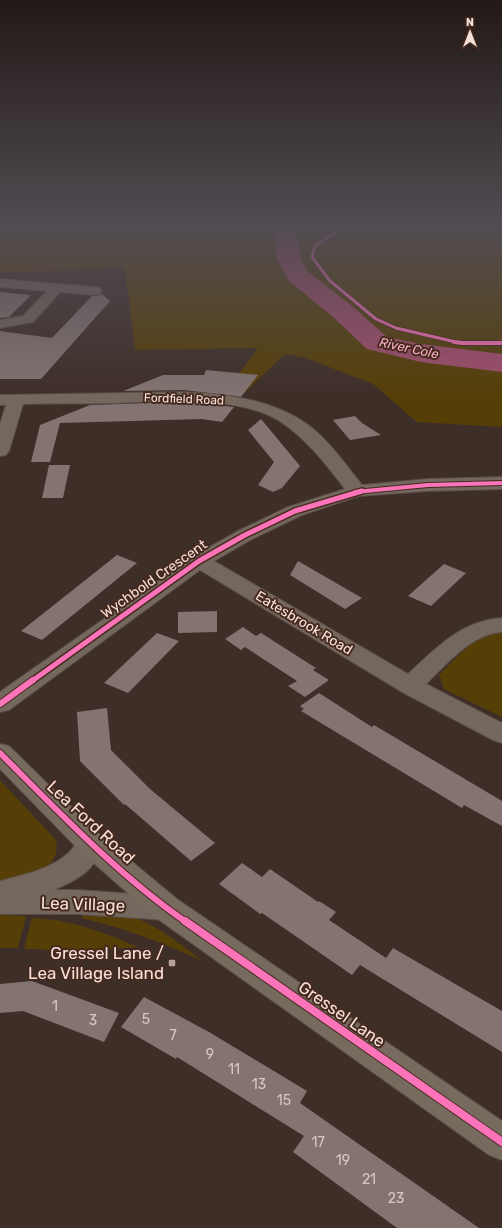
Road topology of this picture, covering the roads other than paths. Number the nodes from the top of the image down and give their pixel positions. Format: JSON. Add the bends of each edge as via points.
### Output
{"nodes":[{"id":1,"x":0,"y":283,"type":"edge"},
{"id":2,"x":57,"y":288,"type":"junction"},
{"id":3,"x":96,"y":291,"type":"dead end"},
{"id":4,"x":0,"y":324,"type":"edge"},
{"id":5,"x":8,"y":399,"type":"edge"},
{"id":6,"x":0,"y":451,"type":"edge"},
{"id":7,"x":502,"y":483,"type":"edge"},
{"id":8,"x":357,"y":491,"type":"junction"},
{"id":9,"x":199,"y":561,"type":"junction"},
{"id":10,"x":502,"y":625,"type":"edge"},
{"id":11,"x":410,"y":686,"type":"junction"},
{"id":12,"x":0,"y":704,"type":"edge"},
{"id":13,"x":502,"y":734,"type":"edge"},
{"id":14,"x":0,"y":753,"type":"edge"},
{"id":15,"x":91,"y":844,"type":"junction"},
{"id":16,"x":0,"y":893,"type":"edge"},
{"id":17,"x":0,"y":902,"type":"edge"},
{"id":18,"x":166,"y":908,"type":"junction"},
{"id":19,"x":502,"y":1142,"type":"edge"}],
"edges":[{"from":1,"to":2,"type":"street"},
{"from":2,"to":3,"type":"street"},
{"from":2,"to":4,"type":"street","via":[[28,319]]},
{"from":5,"to":6,"type":"street"},
{"from":5,"to":8,"type":"street","name":"Fordfield Road","via":[[174,396],[213,398],[251,404],[280,415],[300,427],[324,450]]},
{"from":7,"to":8,"type":"street","name":"Wychbold Crescent","via":[[428,485]]},
{"from":8,"to":9,"type":"street","name":"Wychbold Crescent","via":[[295,511]]},
{"from":9,"to":11,"type":"street","name":"Eatesbrook Road"},
{"from":9,"to":12,"type":"street","name":"Wychbold Crescent"},
{"from":10,"to":11,"type":"street","via":[[493,624],[465,636]]},
{"from":11,"to":13,"type":"street","name":"Eatesbrook Road"},
{"from":14,"to":15,"type":"street","name":"Lea Ford Road"},
{"from":15,"to":16,"type":"street","name":"Lea Village","via":[[76,863],[50,879]]},
{"from":15,"to":18,"type":"street","name":"Lea Ford Road"},
{"from":17,"to":18,"type":"street","name":"Lea Village","via":[[77,902]]},
{"from":18,"to":19,"type":"street","name":"Gressel Lane"}]}
